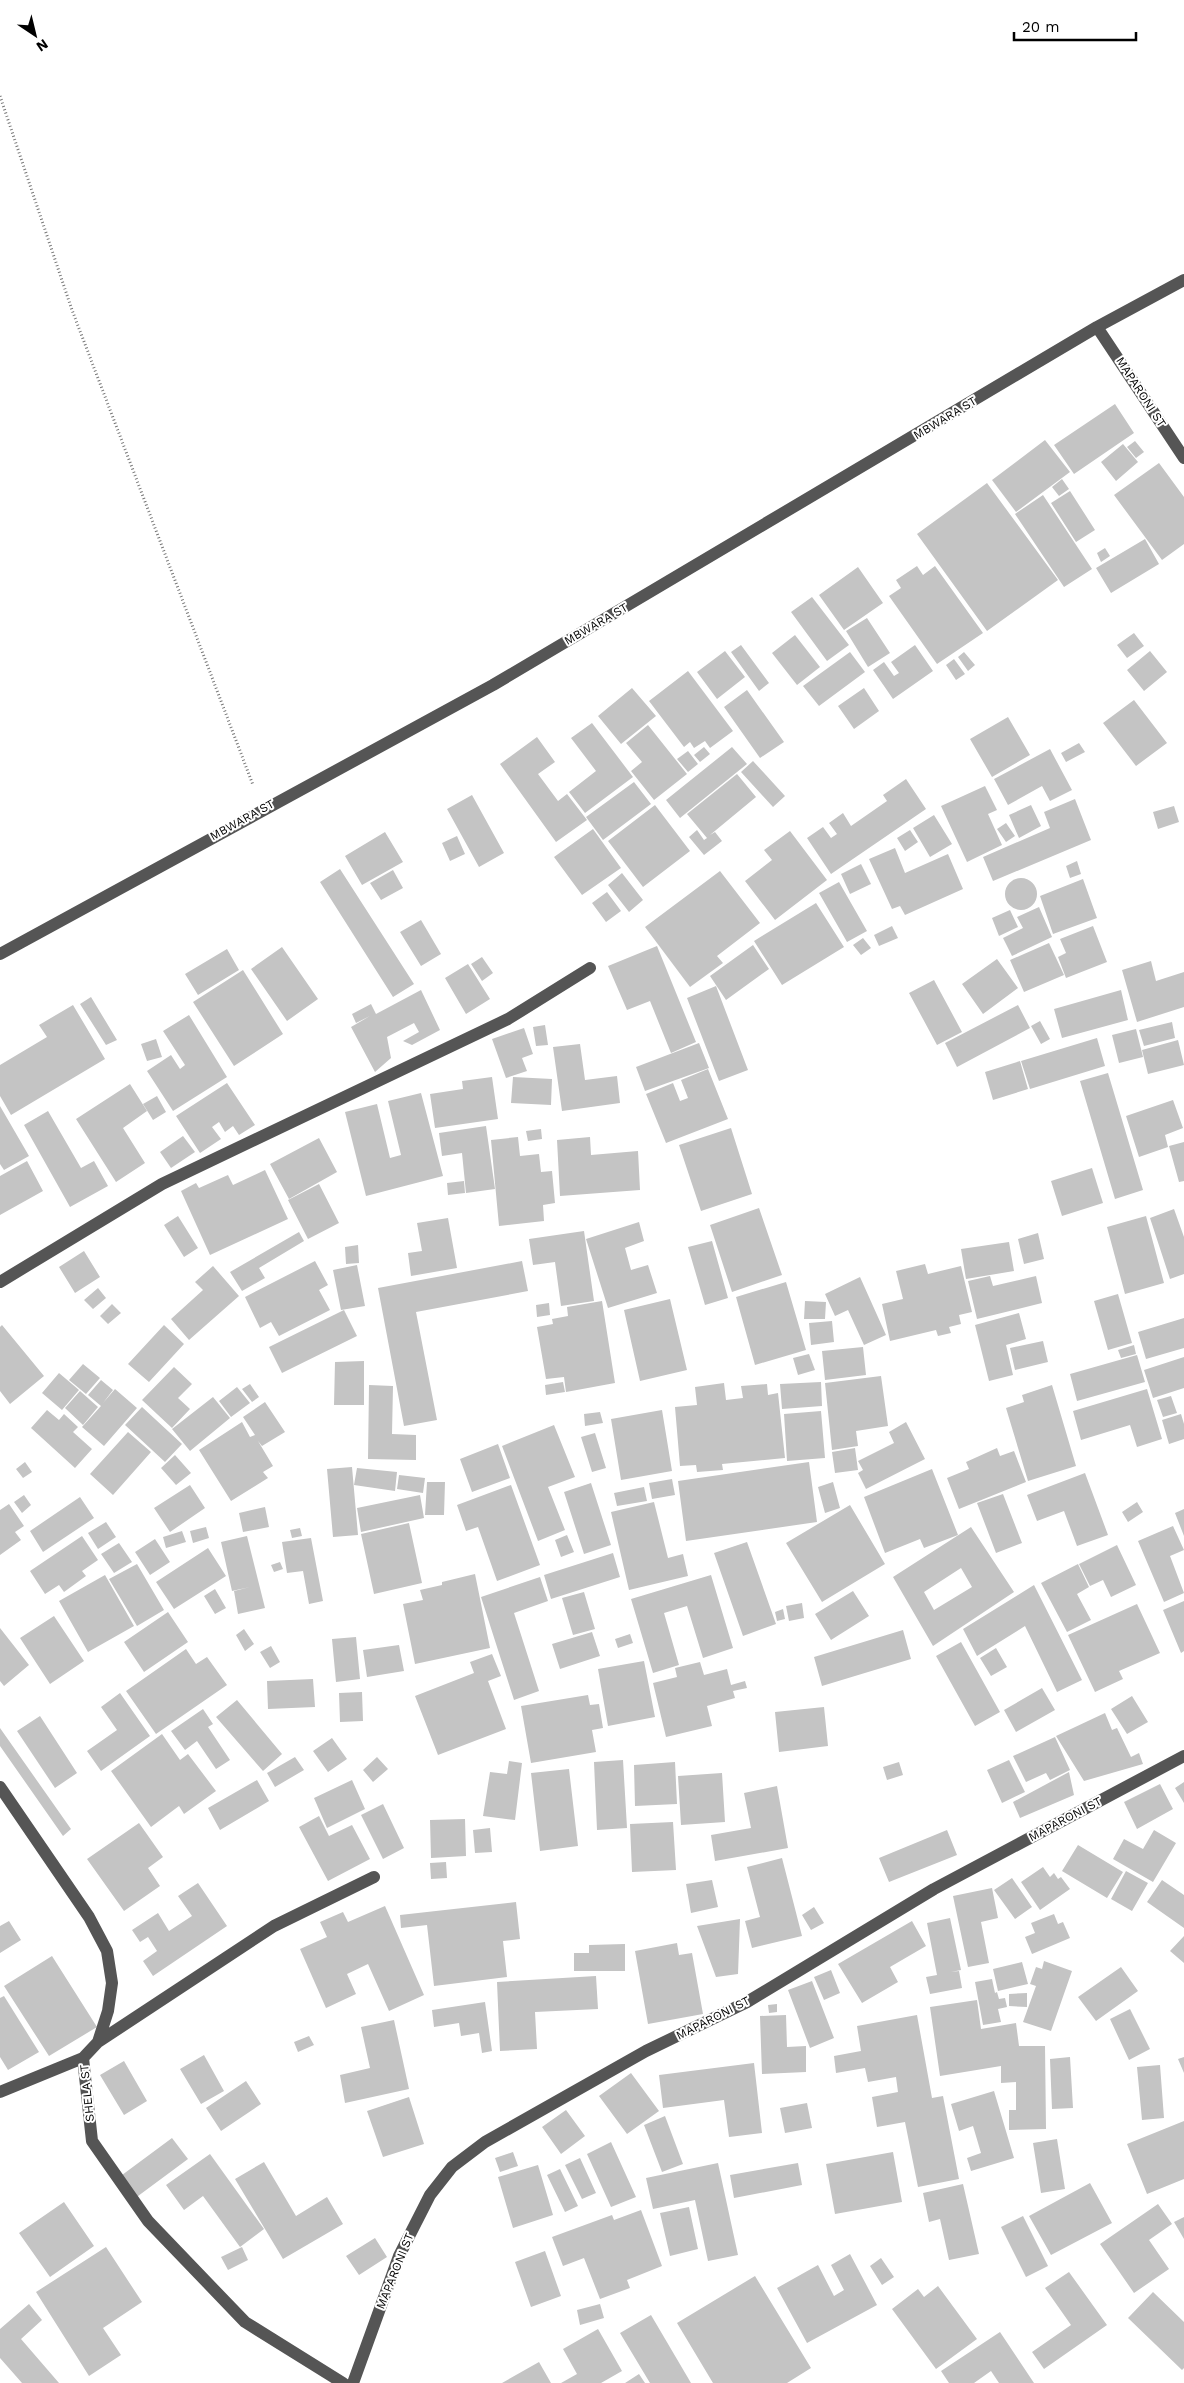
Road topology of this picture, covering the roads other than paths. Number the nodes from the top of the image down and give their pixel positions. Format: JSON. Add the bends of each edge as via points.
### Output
{"nodes":[{"id":1,"x":1184,"y":280,"type":"edge"},
{"id":2,"x":1097,"y":327,"type":"junction"},
{"id":3,"x":1184,"y":458,"type":"edge"},
{"id":4,"x":0,"y":954,"type":"edge"},
{"id":5,"x":590,"y":968,"type":"dead end"},
{"id":6,"x":0,"y":1282,"type":"edge"},
{"id":7,"x":1184,"y":1756,"type":"edge"},
{"id":8,"x":0,"y":1787,"type":"edge"},
{"id":9,"x":374,"y":1878,"type":"dead end"},
{"id":10,"x":98,"y":2042,"type":"junction"},
{"id":11,"x":83,"y":2058,"type":"junction"},
{"id":12,"x":0,"y":2092,"type":"edge"},
{"id":13,"x":343,"y":2383,"type":"edge"},
{"id":14,"x":353,"y":2383,"type":"edge"}],
"edges":[{"from":1,"to":2,"type":"street","name":"MBWARA ST"},
{"from":2,"to":3,"type":"street","name":"MAPARONI ST"},
{"from":2,"to":4,"type":"street","name":"MBWARA ST","via":[[493,685]]},
{"from":5,"to":6,"type":"street","via":[[508,1020],[162,1184]]},
{"from":7,"to":14,"type":"street","name":"MAPARONI ST","via":[[934,1889],[747,2002],[646,2051],[485,2142],[452,2167],[430,2196],[399,2256]]},
{"from":8,"to":10,"type":"street","name":"SHELA ST","via":[[89,1917],[108,1951],[112,1983],[108,2011]]},
{"from":9,"to":10,"type":"street","via":[[274,1926]]},
{"from":10,"to":11,"type":"street","name":"SHELA ST"},
{"from":11,"to":12,"type":"street"},
{"from":11,"to":13,"type":"street","name":"SHELA ST","via":[[92,2141],[148,2221],[245,2322]]}]}
